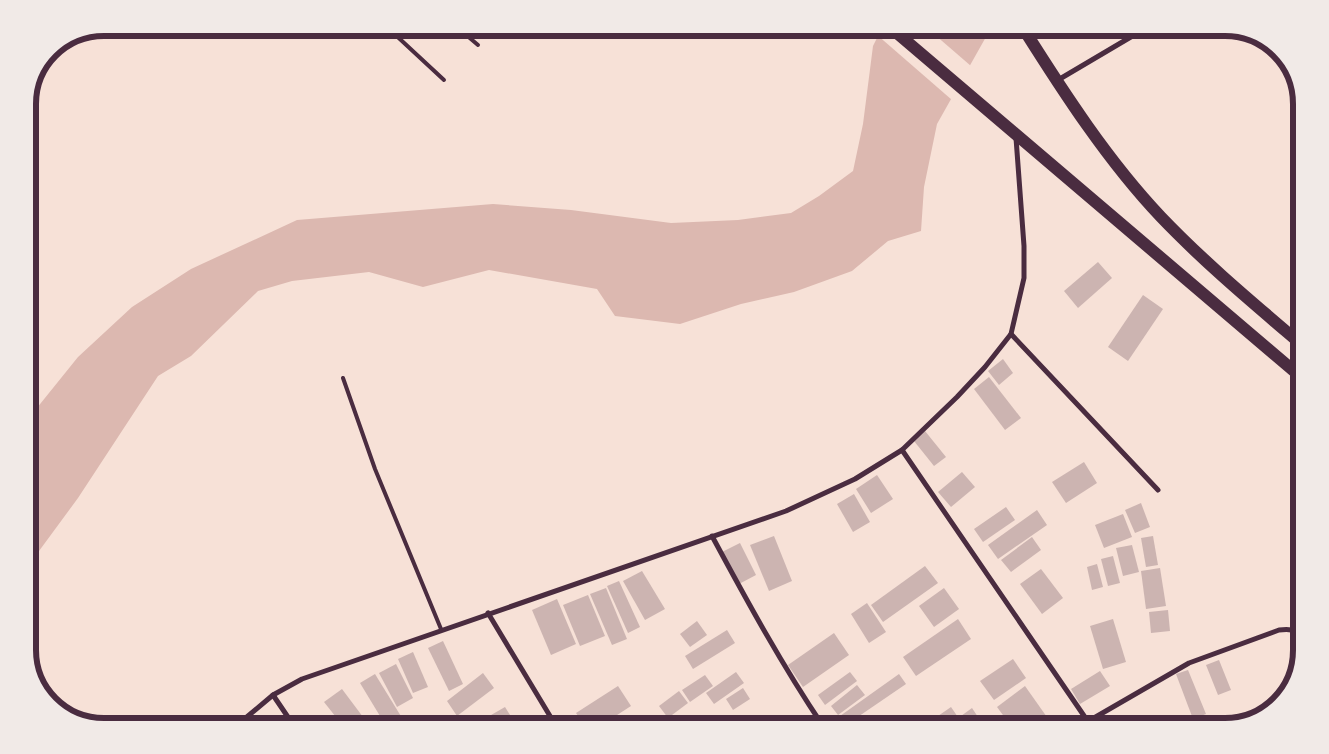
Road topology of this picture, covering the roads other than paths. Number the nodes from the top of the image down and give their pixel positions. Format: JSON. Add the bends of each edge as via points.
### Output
{"nodes":[{"id":1,"x":397,"y":36,"type":"edge"},
{"id":2,"x":467,"y":36,"type":"edge"},
{"id":3,"x":900,"y":36,"type":"edge"},
{"id":4,"x":1028,"y":36,"type":"edge"},
{"id":5,"x":1132,"y":36,"type":"edge"},
{"id":6,"x":478,"y":45,"type":"dead end"},
{"id":7,"x":444,"y":80,"type":"dead end"},
{"id":8,"x":1058,"y":80,"type":"junction"},
{"id":9,"x":1016,"y":135,"type":"junction"},
{"id":10,"x":1011,"y":334,"type":"junction"},
{"id":11,"x":1293,"y":337,"type":"edge"},
{"id":12,"x":1293,"y":370,"type":"edge"},
{"id":13,"x":343,"y":378,"type":"dead end"},
{"id":14,"x":902,"y":450,"type":"junction"},
{"id":15,"x":1158,"y":490,"type":"dead end"},
{"id":16,"x":712,"y":536,"type":"junction"},
{"id":17,"x":488,"y":613,"type":"junction"},
{"id":18,"x":441,"y":629,"type":"junction"},
{"id":19,"x":1293,"y":630,"type":"edge"},
{"id":20,"x":274,"y":696,"type":"junction"},
{"id":21,"x":246,"y":718,"type":"edge"},
{"id":22,"x":289,"y":718,"type":"edge"},
{"id":23,"x":551,"y":718,"type":"edge"},
{"id":24,"x":818,"y":718,"type":"edge"},
{"id":25,"x":1085,"y":718,"type":"edge"},
{"id":26,"x":1099,"y":718,"type":"edge"}],
"edges":[{"from":1,"to":7,"type":"lane"},
{"from":2,"to":6,"type":"lane"},
{"from":3,"to":9,"type":"main road"},
{"from":4,"to":8,"type":"main road"},
{"from":5,"to":8,"type":"street"},
{"from":8,"to":11,"type":"main road","via":[[1120,169],[1160,215],[1205,261]]},
{"from":9,"to":10,"type":"street","via":[[1024,278]]},
{"from":9,"to":12,"type":"main road"},
{"from":10,"to":14,"type":"street","via":[[957,397]]},
{"from":10,"to":15,"type":"street"},
{"from":13,"to":18,"type":"lane","via":[[375,469]]},
{"from":14,"to":16,"type":"street","via":[[856,479],[795,507]]},
{"from":14,"to":25,"type":"street"},
{"from":16,"to":17,"type":"street"},
{"from":16,"to":24,"type":"street","via":[[773,647]]},
{"from":17,"to":18,"type":"street"},
{"from":17,"to":23,"type":"street"},
{"from":18,"to":20,"type":"street","via":[[302,679]]},
{"from":19,"to":26,"type":"street","via":[[1279,630],[1189,664]]},
{"from":20,"to":21,"type":"street"},
{"from":20,"to":22,"type":"street"}]}
